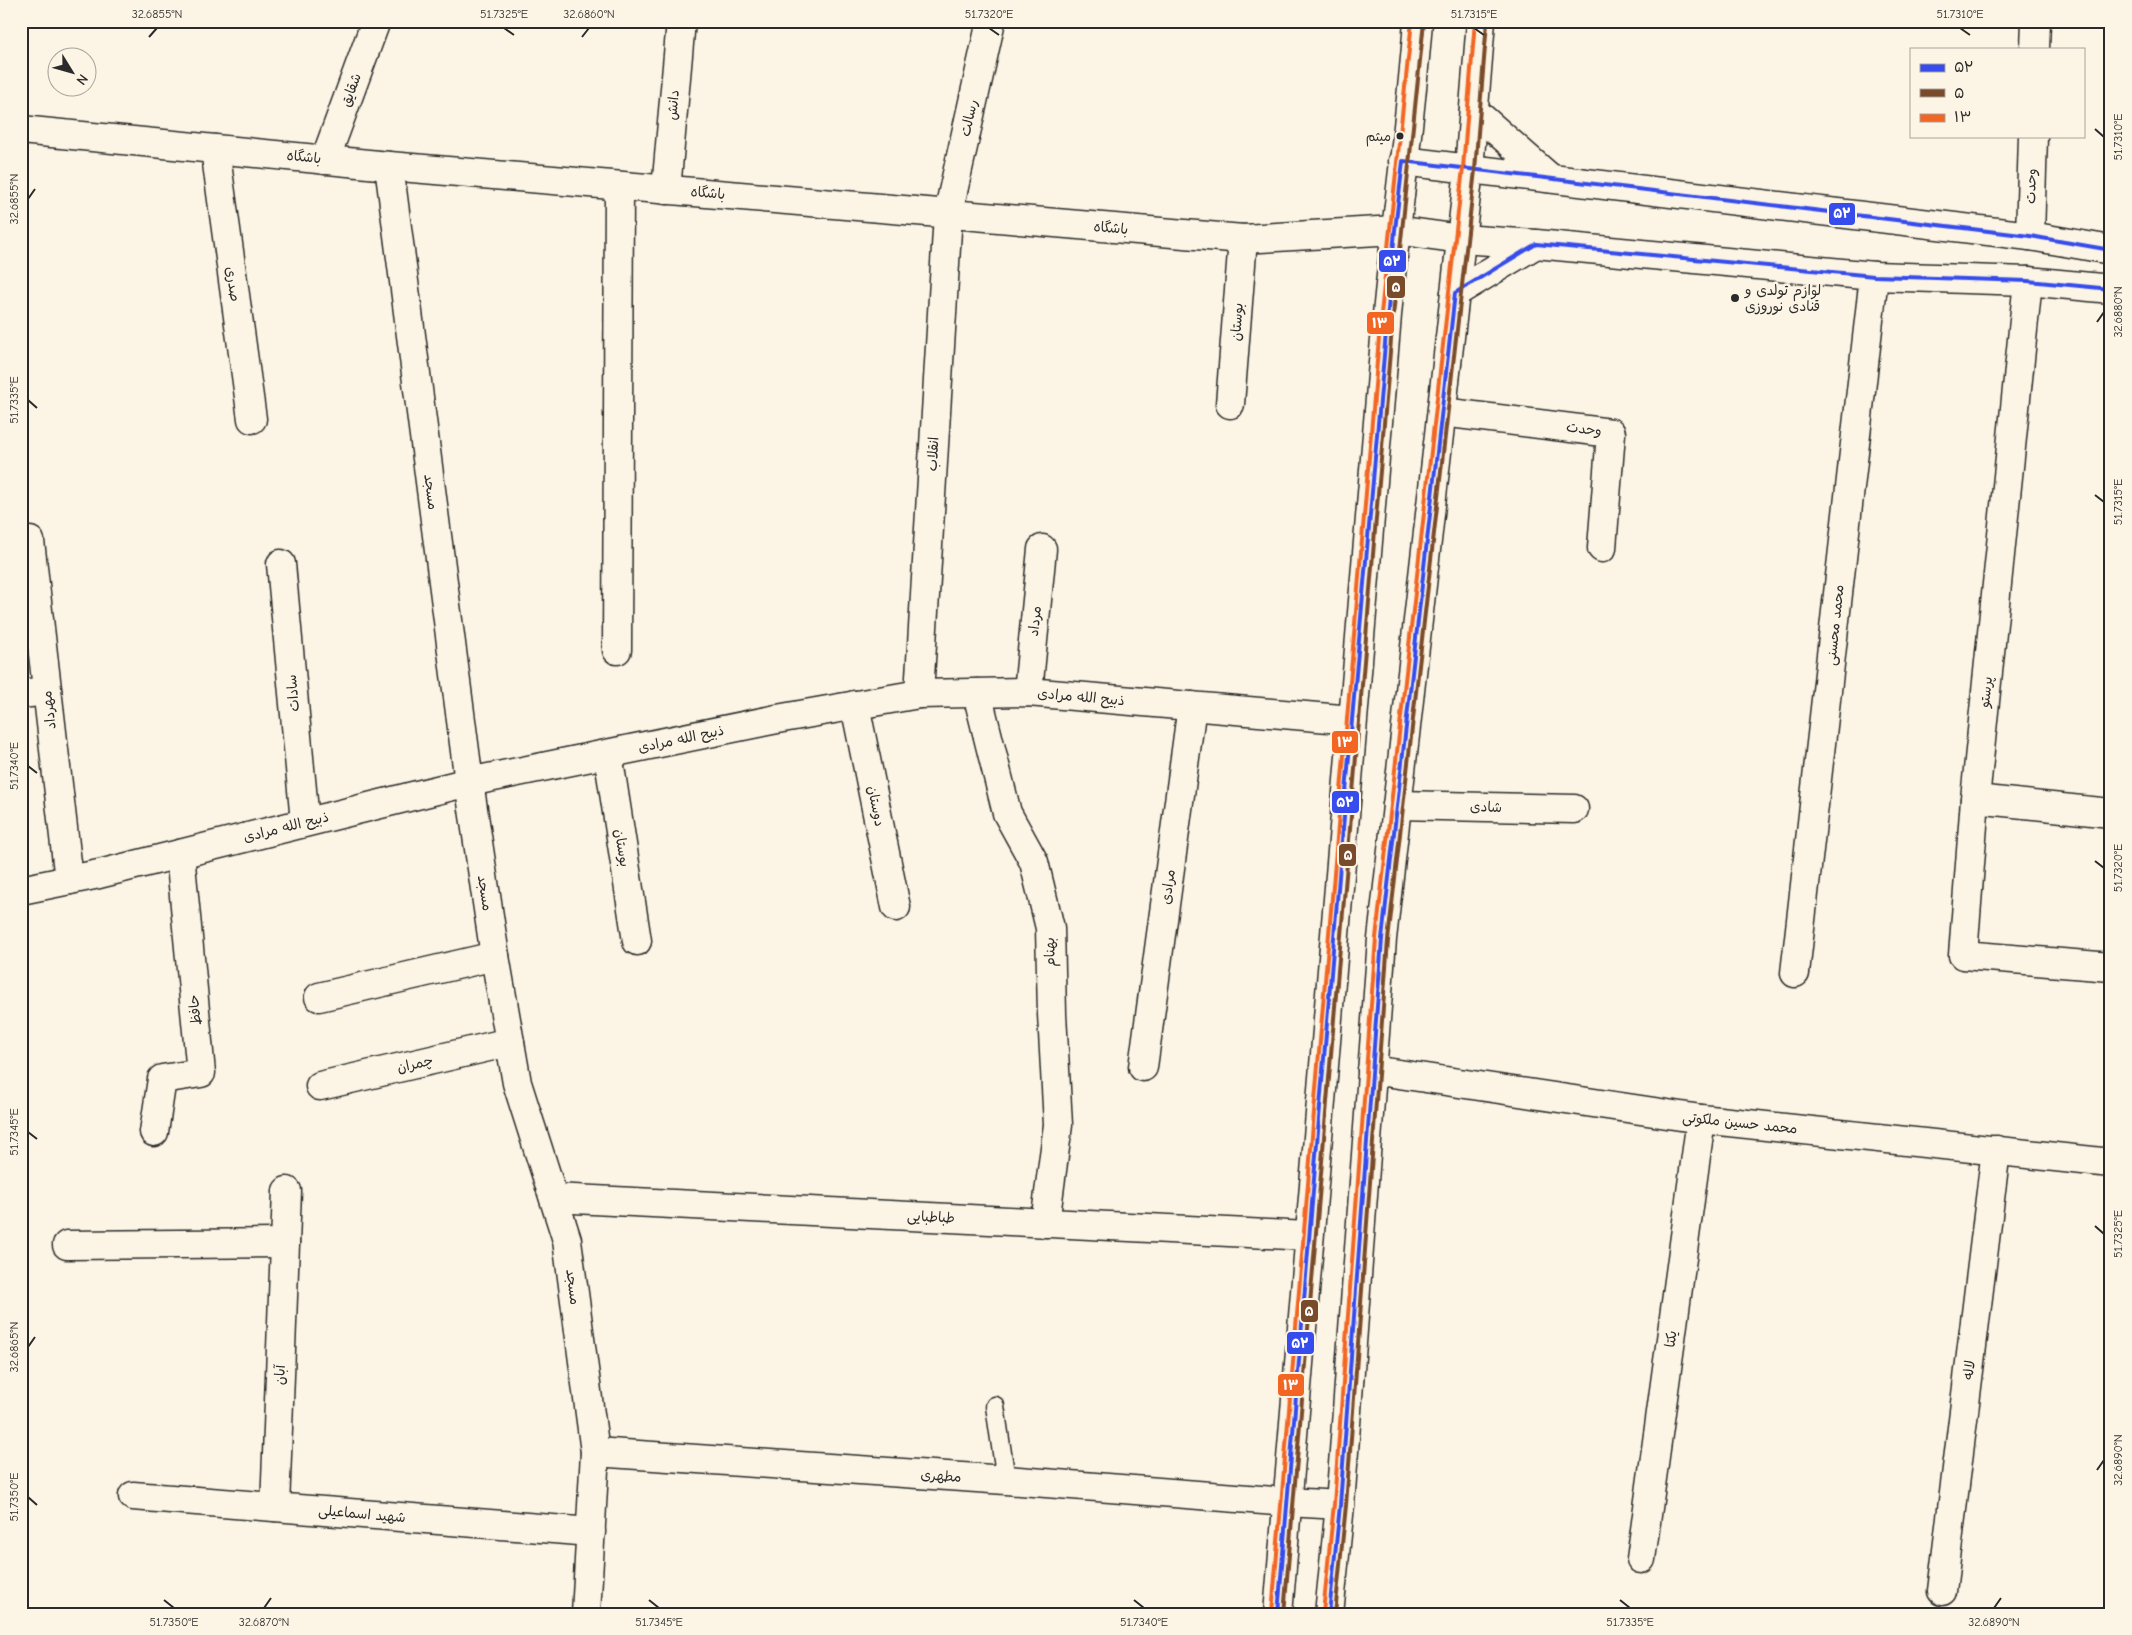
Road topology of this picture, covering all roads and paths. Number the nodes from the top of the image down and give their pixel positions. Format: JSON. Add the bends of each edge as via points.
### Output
{"nodes":[{"id":1,"x":376,"y":21,"type":"edge"},
{"id":2,"x":681,"y":21,"type":"edge"},
{"id":3,"x":991,"y":21,"type":"edge"},
{"id":4,"x":1418,"y":21,"type":"edge"},
{"id":5,"x":1481,"y":21,"type":"edge"},
{"id":6,"x":2036,"y":21,"type":"edge"},
{"id":7,"x":2035,"y":48,"type":"edge"},
{"id":8,"x":1474,"y":111,"type":"junction"},
{"id":9,"x":21,"y":130,"type":"edge"},
{"id":10,"x":2033,"y":138,"type":"edge"},
{"id":11,"x":215,"y":149,"type":"junction"},
{"id":12,"x":326,"y":160,"type":"junction"},
{"id":13,"x":1404,"y":161,"type":"junction"},
{"id":14,"x":389,"y":166,"type":"junction"},
{"id":15,"x":1469,"y":169,"type":"junction"},
{"id":16,"x":1550,"y":178,"type":"junction"},
{"id":17,"x":619,"y":186,"type":"junction"},
{"id":18,"x":666,"y":190,"type":"junction"},
{"id":19,"x":948,"y":214,"type":"junction"},
{"id":20,"x":1395,"y":230,"type":"junction"},
{"id":21,"x":2030,"y":236,"type":"junction"},
{"id":22,"x":1243,"y":239,"type":"junction"},
{"id":23,"x":1462,"y":240,"type":"junction"},
{"id":24,"x":1536,"y":244,"type":"junction"},
{"id":25,"x":2111,"y":250,"type":"edge"},
{"id":26,"x":1874,"y":276,"type":"junction"},
{"id":27,"x":2028,"y":281,"type":"junction"},
{"id":28,"x":2111,"y":289,"type":"edge"},
{"id":29,"x":1455,"y":293,"type":"junction"},
{"id":30,"x":1230,"y":404,"type":"dead end"},
{"id":31,"x":1442,"y":412,"type":"junction"},
{"id":32,"x":252,"y":419,"type":"dead end"},
{"id":33,"x":30,"y":541,"type":"dead end"},
{"id":34,"x":1602,"y":548,"type":"dead end"},
{"id":35,"x":1042,"y":549,"type":"dead end"},
{"id":36,"x":281,"y":564,"type":"dead end"},
{"id":37,"x":617,"y":650,"type":"dead end"},
{"id":38,"x":34,"y":692,"type":"edge"},
{"id":39,"x":1028,"y":692,"type":"junction"},
{"id":40,"x":977,"y":693,"type":"junction"},
{"id":41,"x":919,"y":694,"type":"junction"},
{"id":42,"x":855,"y":705,"type":"junction"},
{"id":43,"x":1192,"y":706,"type":"junction"},
{"id":44,"x":1352,"y":720,"type":"junction"},
{"id":45,"x":608,"y":754,"type":"junction"},
{"id":46,"x":468,"y":782,"type":"junction"},
{"id":47,"x":1975,"y":799,"type":"junction"},
{"id":48,"x":1397,"y":805,"type":"junction"},
{"id":49,"x":1574,"y":810,"type":"dead end"},
{"id":50,"x":2111,"y":813,"type":"edge"},
{"id":51,"x":305,"y":822,"type":"junction"},
{"id":52,"x":180,"y":854,"type":"junction"},
{"id":53,"x":69,"y":880,"type":"junction"},
{"id":54,"x":21,"y":890,"type":"edge"},
{"id":55,"x":896,"y":908,"type":"dead end"},
{"id":56,"x":637,"y":941,"type":"dead end"},
{"id":57,"x":495,"y":956,"type":"junction"},
{"id":58,"x":2111,"y":967,"type":"edge"},
{"id":59,"x":1795,"y":973,"type":"dead end"},
{"id":60,"x":319,"y":997,"type":"dead end"},
{"id":61,"x":510,"y":1042,"type":"junction"},
{"id":62,"x":1143,"y":1067,"type":"dead end"},
{"id":63,"x":1372,"y":1070,"type":"junction"},
{"id":64,"x":320,"y":1086,"type":"dead end"},
{"id":65,"x":1701,"y":1119,"type":"junction"},
{"id":66,"x":154,"y":1132,"type":"dead end"},
{"id":67,"x":1996,"y":1150,"type":"junction"},
{"id":68,"x":2111,"y":1163,"type":"edge"},
{"id":69,"x":287,"y":1191,"type":"dead end"},
{"id":70,"x":554,"y":1198,"type":"junction"},
{"id":71,"x":1045,"y":1222,"type":"junction"},
{"id":72,"x":1308,"y":1236,"type":"junction"},
{"id":73,"x":286,"y":1243,"type":"junction"},
{"id":74,"x":67,"y":1245,"type":"dead end"},
{"id":75,"x":995,"y":1406,"type":"dead end"},
{"id":76,"x":595,"y":1452,"type":"junction"},
{"id":77,"x":1006,"y":1480,"type":"junction"},
{"id":78,"x":133,"y":1496,"type":"dead end"},
{"id":79,"x":1287,"y":1502,"type":"junction"},
{"id":80,"x":1340,"y":1505,"type":"junction"},
{"id":81,"x":275,"y":1507,"type":"junction"},
{"id":82,"x":591,"y":1532,"type":"junction"},
{"id":83,"x":1642,"y":1559,"type":"dead end"},
{"id":84,"x":1942,"y":1591,"type":"dead end"},
{"id":85,"x":586,"y":1614,"type":"edge"},
{"id":86,"x":1278,"y":1614,"type":"edge"},
{"id":87,"x":1329,"y":1614,"type":"edge"}],
"edges":[{"from":1,"to":12,"type":"street","name":"شقایق"},
{"from":2,"to":18,"type":"street","name":"دانش"},
{"from":3,"to":19,"type":"street","name":"رسالت"},
{"from":4,"to":13,"type":"street"},
{"from":5,"to":8,"type":"street"},
{"from":6,"to":7,"type":"street"},
{"from":8,"to":15,"type":"street"},
{"from":8,"to":16,"type":"street"},
{"from":9,"to":11,"type":"street","name":"باشگاه"},
{"from":10,"to":21,"type":"street","name":"وحدت"},
{"from":11,"to":12,"type":"street","name":"باشگاه"},
{"from":11,"to":32,"type":"street","name":"صدری"},
{"from":12,"to":14,"type":"street","name":"باشگاه"},
{"from":13,"to":15,"type":"street"},
{"from":13,"to":20,"type":"street"},
{"from":14,"to":17,"type":"street","name":"باشگاه"},
{"from":14,"to":46,"type":"street","name":"مسجد"},
{"from":15,"to":16,"type":"street"},
{"from":15,"to":23,"type":"street"},
{"from":16,"to":21,"type":"street"},
{"from":17,"to":18,"type":"street","name":"باشگاه"},
{"from":17,"to":37,"type":"street"},
{"from":18,"to":19,"type":"street","name":"باشگاه"},
{"from":19,"to":22,"type":"street","name":"باشگاه"},
{"from":19,"to":41,"type":"street","name":"انقلاب"},
{"from":20,"to":22,"type":"street","name":"باشگاه"},
{"from":20,"to":23,"type":"street","name":"باشگاه"},
{"from":20,"to":44,"type":"street"},
{"from":21,"to":25,"type":"street"},
{"from":22,"to":30,"type":"street","name":"بوستان"},
{"from":23,"to":24,"type":"street"},
{"from":23,"to":29,"type":"street"},
{"from":24,"to":26,"type":"street"},
{"from":24,"to":29,"type":"street"},
{"from":26,"to":27,"type":"street"},
{"from":26,"to":59,"type":"street","name":"محمد محسنی"},
{"from":27,"to":28,"type":"street"},
{"from":27,"to":47,"type":"street","name":"پرستو"},
{"from":29,"to":31,"type":"street"},
{"from":31,"to":34,"type":"street","name":"وحدت","via":[[1611,432]]},
{"from":31,"to":48,"type":"street"},
{"from":33,"to":38,"type":"street","name":"مهرداد"},
{"from":35,"to":39,"type":"street","name":"مرداد"},
{"from":36,"to":51,"type":"street","name":"سادات"},
{"from":38,"to":53,"type":"street","name":"مهرداد"},
{"from":39,"to":40,"type":"street","name":"ذبیح الله مرادی"},
{"from":39,"to":43,"type":"street","name":"ذبیح الله مرادی"},
{"from":40,"to":41,"type":"street","name":"ذبیح الله مرادی"},
{"from":40,"to":71,"type":"street","name":"بهنام","via":[[1007,813],[1034,862],[1050,928],[1058,1125]]},
{"from":41,"to":42,"type":"street","name":"ذبیح الله مرادی"},
{"from":42,"to":45,"type":"street","name":"ذبیح الله مرادی"},
{"from":42,"to":55,"type":"street","name":"دوستان"},
{"from":43,"to":44,"type":"street","name":"ذبیح الله مرادی"},
{"from":43,"to":62,"type":"street","name":"مرادی"},
{"from":44,"to":72,"type":"street"},
{"from":45,"to":46,"type":"street","name":"ذبیح الله مرادی"},
{"from":45,"to":56,"type":"street","name":"بوستان"},
{"from":46,"to":51,"type":"street","name":"ذبیح الله مرادی"},
{"from":46,"to":57,"type":"street","name":"مسجد"},
{"from":47,"to":50,"type":"street"},
{"from":47,"to":58,"type":"street","name":"پرستو","via":[[1963,955]]},
{"from":48,"to":49,"type":"street","name":"شادی"},
{"from":48,"to":63,"type":"street"},
{"from":51,"to":52,"type":"street","name":"ذبیح الله مرادی"},
{"from":52,"to":53,"type":"street","name":"ذبیح الله مرادی"},
{"from":52,"to":66,"type":"street","name":"حافظ","via":[[201,1072],[162,1079]]},
{"from":53,"to":54,"type":"street","name":"ذبیح الله مرادی"},
{"from":57,"to":60,"type":"street"},
{"from":57,"to":61,"type":"street","name":"مسجد"},
{"from":61,"to":64,"type":"street","name":"چمران"},
{"from":61,"to":70,"type":"street","name":"مسجد","via":[[517,1083]]},
{"from":63,"to":65,"type":"street","name":"محمد حسین ملکوتی"},
{"from":63,"to":80,"type":"street"},
{"from":65,"to":67,"type":"street","name":"محمد حسین ملکوتی"},
{"from":65,"to":83,"type":"street","name":"یکتا"},
{"from":67,"to":68,"type":"street","name":"محمد حسین ملکوتی"},
{"from":67,"to":84,"type":"street","name":"لاله"},
{"from":69,"to":73,"type":"street","name":"آبان"},
{"from":70,"to":71,"type":"street","name":"طباطبایی"},
{"from":70,"to":76,"type":"street","name":"مسجد","via":[[567,1240]]},
{"from":71,"to":72,"type":"street","name":"طباطبایی"},
{"from":72,"to":79,"type":"street"},
{"from":73,"to":74,"type":"street"},
{"from":73,"to":81,"type":"street","name":"آبان"},
{"from":75,"to":77,"type":"lane"},
{"from":76,"to":77,"type":"street","name":"مطهری"},
{"from":76,"to":82,"type":"street","name":"مسجد"},
{"from":77,"to":79,"type":"street","name":"مطهری"},
{"from":78,"to":81,"type":"street","name":"شهید اسماعیلی"},
{"from":79,"to":80,"type":"street","name":"مطهری"},
{"from":79,"to":86,"type":"street"},
{"from":80,"to":87,"type":"street"},
{"from":81,"to":82,"type":"street","name":"شهید اسماعیلی"},
{"from":82,"to":85,"type":"street","name":"مسجد"}]}
